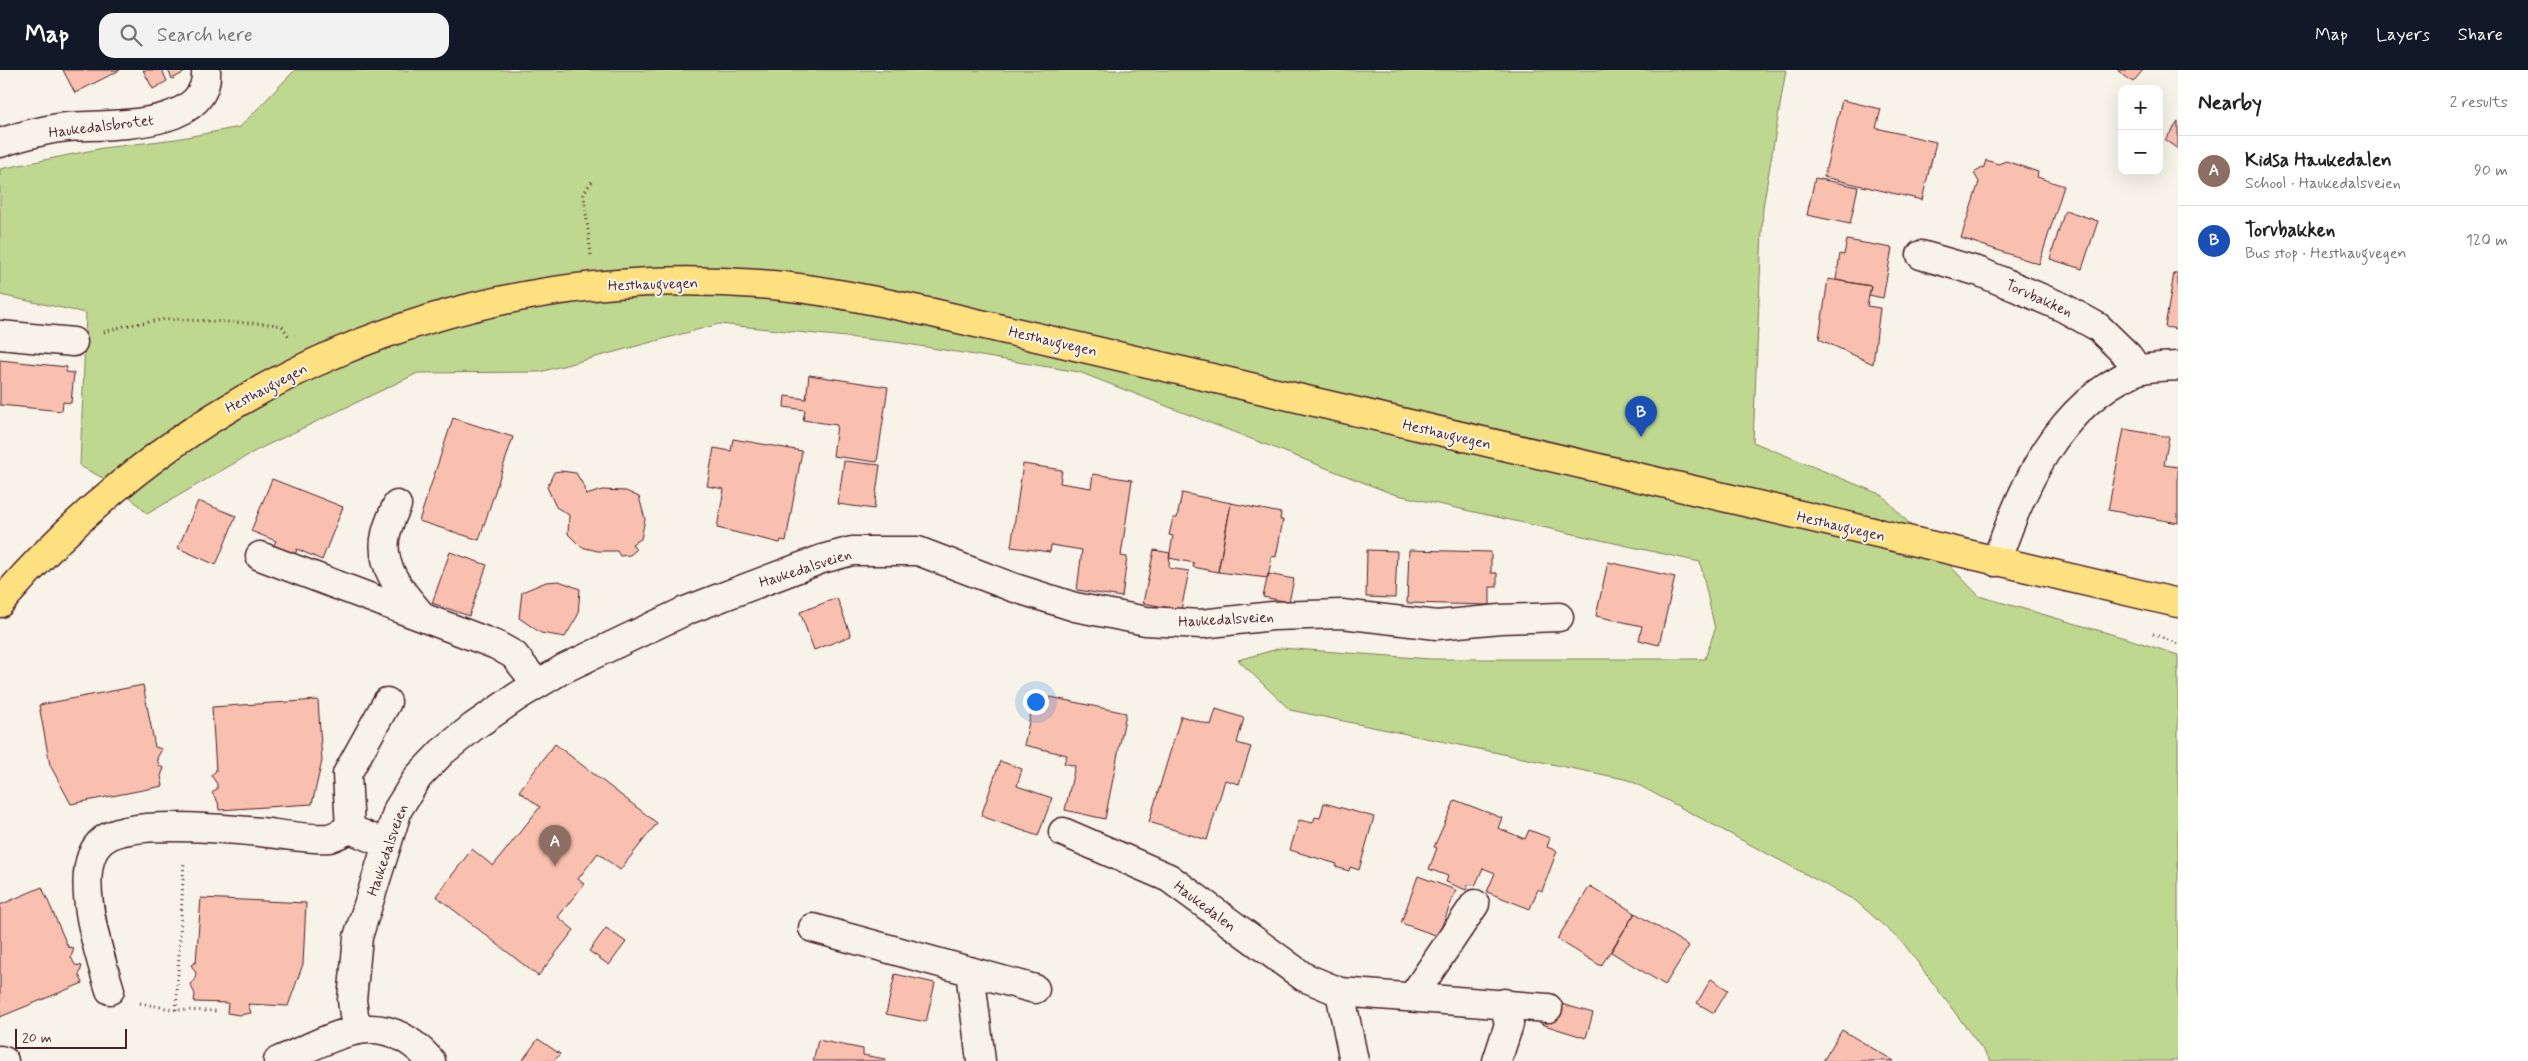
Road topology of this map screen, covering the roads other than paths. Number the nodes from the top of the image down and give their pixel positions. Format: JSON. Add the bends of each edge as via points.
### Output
{"nodes":[{"id":1,"x":206,"y":70,"type":"edge"},
{"id":2,"x":0,"y":143,"type":"edge"},
{"id":3,"x":1921,"y":255,"type":"dead end"},
{"id":4,"x":0,"y":335,"type":"edge"},
{"id":5,"x":73,"y":342,"type":"road end"},
{"id":6,"x":2178,"y":366,"type":"edge"},
{"id":7,"x":2138,"y":370,"type":"junction"},
{"id":8,"x":397,"y":505,"type":"dead end"},
{"id":9,"x":260,"y":556,"type":"dead end"},
{"id":10,"x":1996,"y":562,"type":"junction"},
{"id":11,"x":0,"y":603,"type":"edge"},
{"id":12,"x":2178,"y":603,"type":"edge"},
{"id":13,"x":424,"y":618,"type":"junction"},
{"id":14,"x":1559,"y":618,"type":"dead end"},
{"id":15,"x":537,"y":684,"type":"junction"},
{"id":16,"x":387,"y":702,"type":"dead end"},
{"id":17,"x":350,"y":829,"type":"junction"},
{"id":18,"x":1063,"y":832,"type":"dead end"},
{"id":19,"x":386,"y":844,"type":"junction"},
{"id":20,"x":1475,"y":904,"type":"dead end"},
{"id":21,"x":813,"y":928,"type":"dead end"},
{"id":22,"x":970,"y":971,"type":"junction"},
{"id":23,"x":1034,"y":989,"type":"dead end"},
{"id":24,"x":110,"y":990,"type":"road end"},
{"id":25,"x":1340,"y":992,"type":"junction"},
{"id":26,"x":1412,"y":996,"type":"junction"},
{"id":27,"x":1504,"y":1003,"type":"junction"},
{"id":28,"x":1548,"y":1008,"type":"dead end"},
{"id":29,"x":356,"y":1030,"type":"junction"},
{"id":30,"x":0,"y":1060,"type":"edge"},
{"id":31,"x":4,"y":1061,"type":"edge"},
{"id":32,"x":278,"y":1061,"type":"edge"},
{"id":33,"x":432,"y":1061,"type":"edge"},
{"id":34,"x":981,"y":1061,"type":"edge"},
{"id":35,"x":1354,"y":1061,"type":"edge"},
{"id":36,"x":1497,"y":1061,"type":"edge"}],
"edges":[{"from":1,"to":2,"type":"street","name":"Haukedalsbrotet","via":[[203,89],[191,104],[172,116],[142,123],[66,128]]},
{"from":3,"to":7,"type":"street","name":"Torvbakken","via":[[1980,272],[2062,307],[2098,327]]},
{"from":4,"to":5,"type":"street"},
{"from":6,"to":7,"type":"street"},
{"from":7,"to":10,"type":"street","via":[[2087,403],[2061,429],[2038,463],[2013,514]]},
{"from":8,"to":13,"type":"street","via":[[386,535],[386,560],[392,577]]},
{"from":9,"to":13,"type":"street"},
{"from":10,"to":11,"type":"main road","name":"Hesthaugvegen","via":[[924,311],[838,294],[760,284],[642,282],[523,296],[461,310],[403,327],[290,373],[187,433],[137,470],[38,559]]},
{"from":10,"to":12,"type":"main road","name":"Hesthaugvegen"},
{"from":13,"to":15,"type":"street","via":[[514,655]]},
{"from":14,"to":15,"type":"street","name":"Haukedalsveien","via":[[1437,625],[1342,614],[1273,616],[1201,624],[1146,621],[1075,607],[918,551],[852,551],[822,559],[685,611],[614,643]]},
{"from":15,"to":19,"type":"street","name":"Haukedalsveien","via":[[473,727],[418,777],[398,809]]},
{"from":16,"to":17,"type":"street","via":[[347,774]]},
{"from":17,"to":19,"type":"street"},
{"from":17,"to":24,"type":"street","via":[[329,838],[186,828],[141,829],[114,834],[102,840],[96,848],[87,878],[94,941]]},
{"from":18,"to":25,"type":"street","name":"Haukedalen","via":[[1169,878],[1304,978]]},
{"from":19,"to":29,"type":"street","name":"Haukedalsveien","via":[[358,937],[352,1000]]},
{"from":20,"to":26,"type":"street"},
{"from":21,"to":22,"type":"street"},
{"from":22,"to":23,"type":"street"},
{"from":22,"to":34,"type":"street"},
{"from":25,"to":26,"type":"street","name":"Haukedalen"},
{"from":25,"to":35,"type":"street"},
{"from":26,"to":27,"type":"street","name":"Haukedalen"},
{"from":27,"to":28,"type":"street","name":"Haukedalen"},
{"from":27,"to":36,"type":"street","via":[[1509,1024]]},
{"from":29,"to":32,"type":"street"},
{"from":29,"to":33,"type":"street","via":[[383,1028],[403,1035]]},
{"from":30,"to":31,"type":"street"}]}
